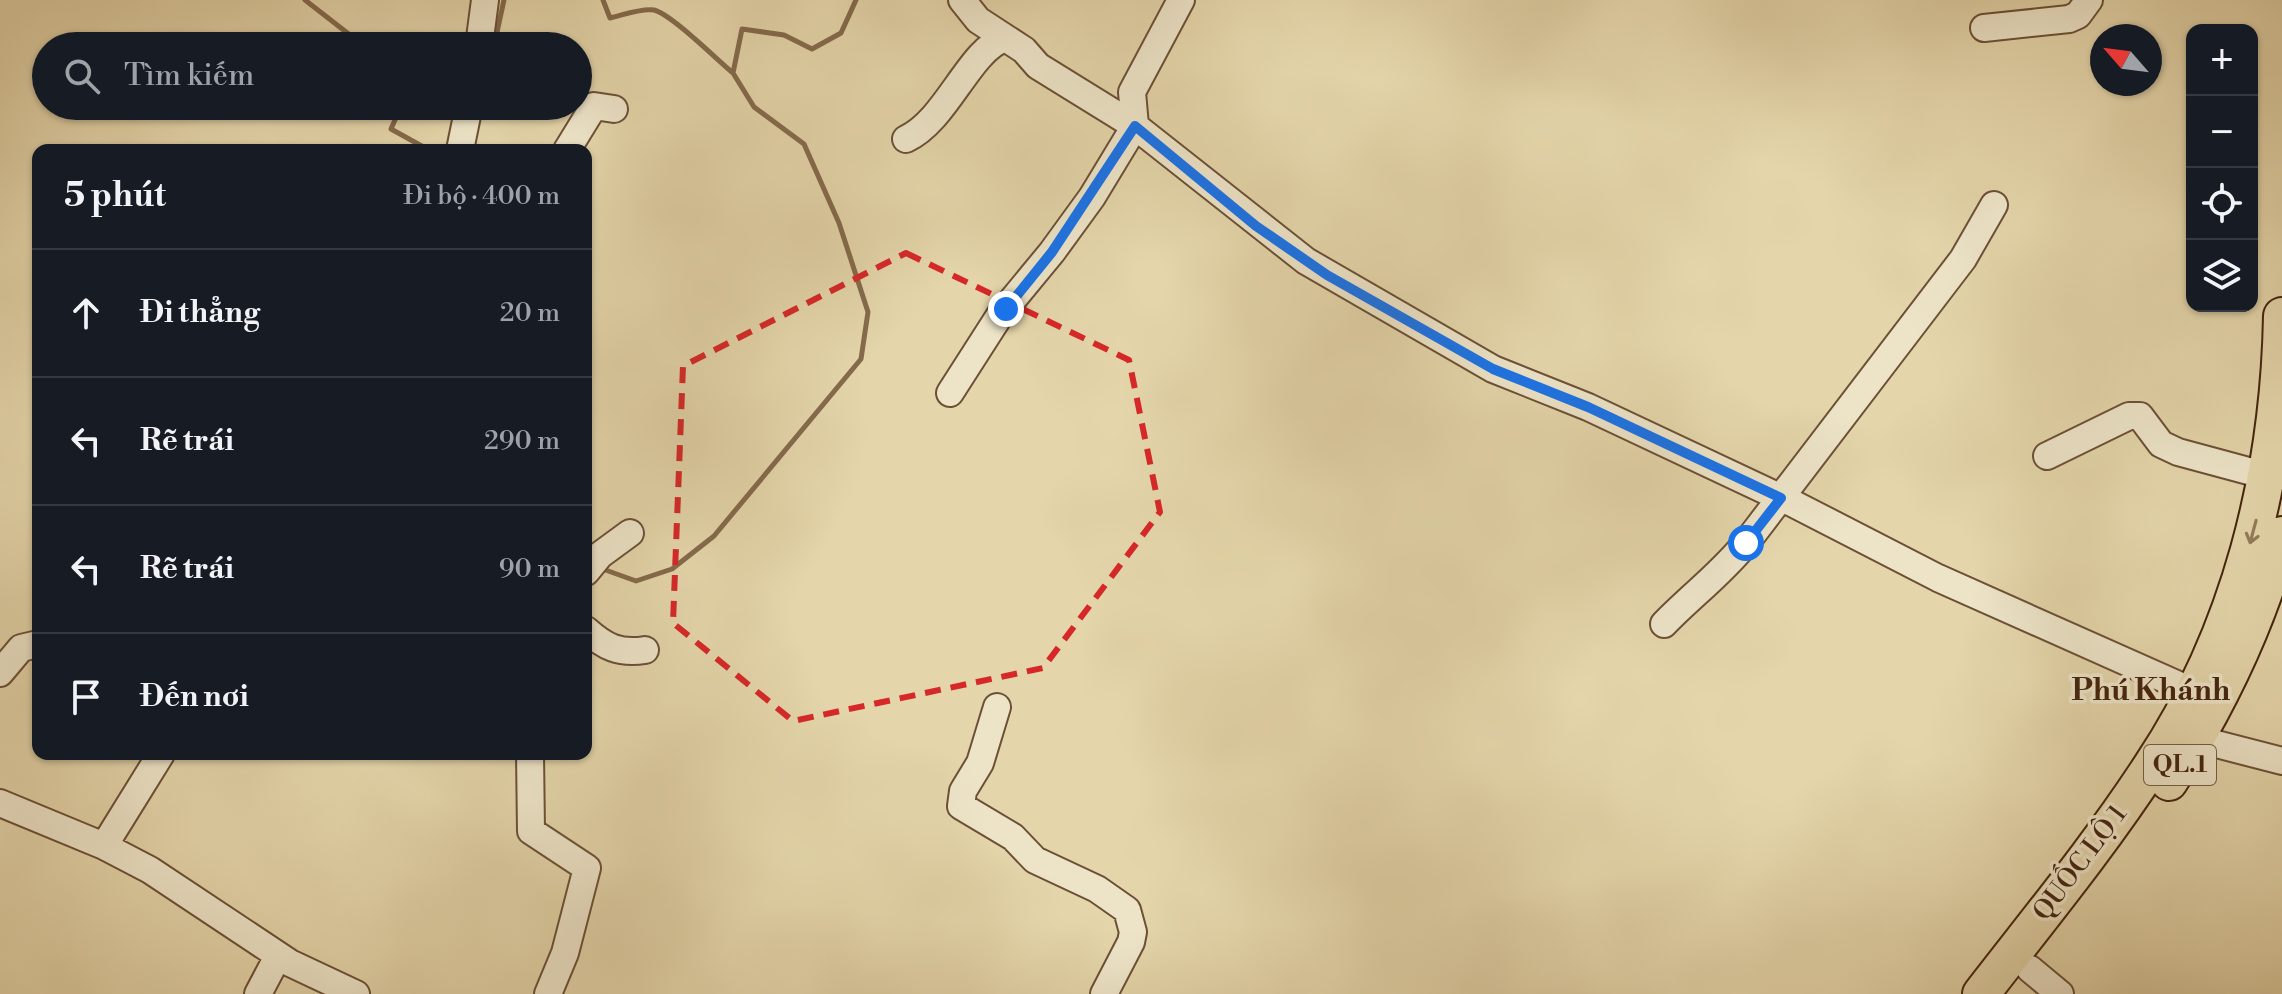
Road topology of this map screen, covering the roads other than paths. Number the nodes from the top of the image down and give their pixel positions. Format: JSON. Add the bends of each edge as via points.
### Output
{"nodes":[{"id":1,"x":485,"y":0,"type":"edge"},
{"id":2,"x":962,"y":0,"type":"edge"},
{"id":3,"x":1181,"y":0,"type":"edge"},
{"id":4,"x":2089,"y":0,"type":"edge"},
{"id":5,"x":1984,"y":28,"type":"dead end"},
{"id":6,"x":481,"y":32,"type":"edge"},
{"id":7,"x":1005,"y":38,"type":"junction"},
{"id":8,"x":592,"y":108,"type":"edge"},
{"id":9,"x":614,"y":109,"type":"dead end"},
{"id":10,"x":466,"y":120,"type":"edge"},
{"id":11,"x":584,"y":120,"type":"edge"},
{"id":12,"x":1135,"y":126,"type":"junction"},
{"id":13,"x":906,"y":139,"type":"dead end"},
{"id":14,"x":461,"y":144,"type":"edge"},
{"id":15,"x":570,"y":144,"type":"edge"},
{"id":16,"x":1994,"y":205,"type":"dead end"},
{"id":17,"x":2282,"y":316,"type":"edge"},
{"id":18,"x":950,"y":393,"type":"dead end"},
{"id":19,"x":2047,"y":456,"type":"dead end"},
{"id":20,"x":2267,"y":476,"type":"junction"},
{"id":21,"x":1781,"y":498,"type":"junction"},
{"id":22,"x":630,"y":533,"type":"dead end"},
{"id":23,"x":2282,"y":535,"type":"edge"},
{"id":24,"x":592,"y":565,"type":"edge"},
{"id":25,"x":1664,"y":624,"type":"dead end"},
{"id":26,"x":592,"y":635,"type":"edge"},
{"id":27,"x":32,"y":646,"type":"edge"},
{"id":28,"x":645,"y":650,"type":"dead end"},
{"id":29,"x":0,"y":673,"type":"edge"},
{"id":30,"x":2194,"y":692,"type":"junction"},
{"id":31,"x":997,"y":707,"type":"dead end"},
{"id":32,"x":2197,"y":739,"type":"junction"},
{"id":33,"x":157,"y":760,"type":"edge"},
{"id":34,"x":530,"y":760,"type":"edge"},
{"id":35,"x":2282,"y":761,"type":"edge"},
{"id":36,"x":0,"y":803,"type":"edge"},
{"id":37,"x":104,"y":846,"type":"junction"},
{"id":38,"x":278,"y":956,"type":"junction"},
{"id":39,"x":2017,"y":973,"type":"edge"},
{"id":40,"x":258,"y":994,"type":"edge"},
{"id":41,"x":356,"y":994,"type":"edge"},
{"id":42,"x":548,"y":994,"type":"edge"},
{"id":43,"x":1104,"y":994,"type":"edge"},
{"id":44,"x":1981,"y":994,"type":"edge"},
{"id":45,"x":2060,"y":994,"type":"edge"}],
"edges":[{"from":1,"to":6,"type":"street"},
{"from":2,"to":7,"type":"street","via":[[978,20]]},
{"from":3,"to":12,"type":"street","via":[[1132,92]]},
{"from":4,"to":5,"type":"street","via":[[2069,19]]},
{"from":7,"to":12,"type":"street","via":[[1052,77]]},
{"from":7,"to":13,"type":"street","via":[[984,54],[925,129]]},
{"from":8,"to":9,"type":"street"},
{"from":10,"to":14,"type":"street"},
{"from":11,"to":15,"type":"street"},
{"from":12,"to":18,"type":"street","via":[[1092,197],[1000,315]]},
{"from":12,"to":21,"type":"street","via":[[1256,226],[1327,275],[1493,369],[1588,407]]},
{"from":16,"to":21,"type":"street","via":[[1963,259]]},
{"from":17,"to":20,"type":"highway","name":"QUỐC LỘ 1","number":"QL.1"},
{"from":19,"to":20,"type":"street","via":[[2129,416],[2140,416],[2161,444]]},
{"from":20,"to":30,"type":"highway","name":"QUỐC LỘ 1","number":"QL.1","one_way":true,"via":[[2228,621]]},
{"from":21,"to":25,"type":"street","via":[[1721,573]]},
{"from":21,"to":30,"type":"street","via":[[1938,578]]},
{"from":22,"to":24,"type":"street"},
{"from":23,"to":32,"type":"highway","name":"QUỐC LỘ 1","number":"QL.1","via":[[2258,610]]},
{"from":26,"to":28,"type":"street","via":[[605,647],[628,653]]},
{"from":27,"to":29,"type":"street","via":[[14,653]]},
{"from":30,"to":39,"type":"highway","name":"QUỐC LỘ 1","number":"QL.1","via":[[2153,765]]},
{"from":31,"to":43,"type":"street","via":[[961,806],[1013,837],[1035,860],[1097,889],[1127,910],[1131,942]]},
{"from":32,"to":35,"type":"street"},
{"from":32,"to":39,"type":"highway","name":"QUỐC LỘ 1","number":"QL.1","via":[[2114,862]]},
{"from":33,"to":37,"type":"street"},
{"from":34,"to":42,"type":"street","via":[[531,831],[587,868],[565,953]]},
{"from":36,"to":37,"type":"street"},
{"from":37,"to":38,"type":"street","via":[[169,882]]},
{"from":38,"to":40,"type":"street"},
{"from":38,"to":41,"type":"street"},
{"from":39,"to":44,"type":"highway","name":"QUỐC LỘ 1","number":"QL.1"},
{"from":39,"to":45,"type":"street"}]}
